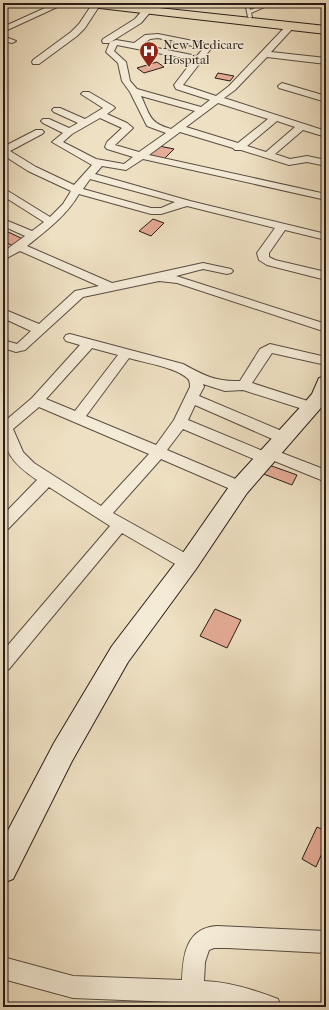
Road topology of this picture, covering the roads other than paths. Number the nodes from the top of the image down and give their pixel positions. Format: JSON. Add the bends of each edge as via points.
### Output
{"nodes":[{"id":1,"x":12,"y":3,"type":"edge"},
{"id":2,"x":62,"y":3,"type":"edge"},
{"id":3,"x":82,"y":3,"type":"edge"},
{"id":4,"x":115,"y":3,"type":"edge"},
{"id":5,"x":163,"y":3,"type":"edge"},
{"id":6,"x":247,"y":3,"type":"edge"},
{"id":7,"x":271,"y":3,"type":"edge"},
{"id":8,"x":96,"y":5,"type":"junction"},
{"id":9,"x":3,"y":7,"type":"edge"},
{"id":10,"x":148,"y":9,"type":"junction"},
{"id":11,"x":250,"y":15,"type":"junction"},
{"id":12,"x":326,"y":26,"type":"edge"},
{"id":13,"x":290,"y":27,"type":"junction"},
{"id":14,"x":3,"y":30,"type":"edge"},
{"id":15,"x":326,"y":30,"type":"edge"},
{"id":16,"x":3,"y":38,"type":"edge"},
{"id":17,"x":106,"y":40,"type":"dead end"},
{"id":18,"x":12,"y":41,"type":"dead end"},
{"id":19,"x":135,"y":46,"type":"junction"},
{"id":20,"x":266,"y":54,"type":"junction"},
{"id":21,"x":199,"y":59,"type":"junction"},
{"id":22,"x":326,"y":61,"type":"edge"},
{"id":23,"x":36,"y":62,"type":"dead end"},
{"id":24,"x":282,"y":86,"type":"dead end"},
{"id":25,"x":134,"y":91,"type":"junction"},
{"id":26,"x":86,"y":94,"type":"dead end"},
{"id":27,"x":216,"y":99,"type":"junction"},
{"id":28,"x":326,"y":99,"type":"edge"},
{"id":29,"x":57,"y":110,"type":"dead end"},
{"id":30,"x":201,"y":110,"type":"junction"},
{"id":31,"x":99,"y":114,"type":"junction"},
{"id":32,"x":275,"y":118,"type":"junction"},
{"id":33,"x":46,"y":121,"type":"dead end"},
{"id":34,"x":85,"y":122,"type":"junction"},
{"id":35,"x":302,"y":126,"type":"junction"},
{"id":36,"x":175,"y":130,"type":"junction"},
{"id":37,"x":39,"y":132,"type":"dead end"},
{"id":38,"x":70,"y":132,"type":"junction"},
{"id":39,"x":326,"y":134,"type":"edge"},
{"id":40,"x":238,"y":148,"type":"junction"},
{"id":41,"x":3,"y":151,"type":"edge"},
{"id":42,"x":140,"y":156,"type":"junction"},
{"id":43,"x":267,"y":156,"type":"junction"},
{"id":44,"x":96,"y":162,"type":"junction"},
{"id":45,"x":326,"y":163,"type":"edge"},
{"id":46,"x":88,"y":175,"type":"junction"},
{"id":47,"x":76,"y":190,"type":"junction"},
{"id":48,"x":3,"y":191,"type":"edge"},
{"id":49,"x":326,"y":197,"type":"edge"},
{"id":50,"x":187,"y":203,"type":"junction"},
{"id":51,"x":3,"y":222,"type":"edge"},
{"id":52,"x":51,"y":222,"type":"junction"},
{"id":53,"x":282,"y":226,"type":"junction"},
{"id":54,"x":33,"y":236,"type":"junction"},
{"id":55,"x":326,"y":237,"type":"edge"},
{"id":56,"x":3,"y":244,"type":"edge"},
{"id":57,"x":17,"y":248,"type":"junction"},
{"id":58,"x":3,"y":257,"type":"edge"},
{"id":59,"x":227,"y":271,"type":"dead end"},
{"id":60,"x":160,"y":276,"type":"junction"},
{"id":61,"x":326,"y":276,"type":"edge"},
{"id":62,"x":110,"y":287,"type":"junction"},
{"id":63,"x":3,"y":313,"type":"edge"},
{"id":64,"x":326,"y":328,"type":"edge"},
{"id":65,"x":41,"y":330,"type":"junction"},
{"id":66,"x":70,"y":338,"type":"dead end"},
{"id":67,"x":89,"y":343,"type":"junction"},
{"id":68,"x":3,"y":344,"type":"edge"},
{"id":69,"x":126,"y":353,"type":"junction"},
{"id":70,"x":326,"y":361,"type":"edge"},
{"id":71,"x":194,"y":377,"type":"junction"},
{"id":72,"x":326,"y":382,"type":"edge"},
{"id":73,"x":244,"y":385,"type":"junction"},
{"id":74,"x":191,"y":398,"type":"junction"},
{"id":75,"x":37,"y":401,"type":"junction"},
{"id":76,"x":312,"y":407,"type":"junction"},
{"id":77,"x":77,"y":418,"type":"junction"},
{"id":78,"x":180,"y":422,"type":"junction"},
{"id":79,"x":4,"y":427,"type":"edge"},
{"id":80,"x":273,"y":450,"type":"junction"},
{"id":81,"x":158,"y":453,"type":"junction"},
{"id":82,"x":326,"y":476,"type":"edge"},
{"id":83,"x":48,"y":478,"type":"junction"},
{"id":84,"x":240,"y":487,"type":"junction"},
{"id":85,"x":103,"y":514,"type":"junction"},
{"id":86,"x":3,"y":525,"type":"edge"},
{"id":87,"x":120,"y":525,"type":"junction"},
{"id":88,"x":188,"y":563,"type":"junction"},
{"id":89,"x":3,"y":664,"type":"edge"},
{"id":90,"x":3,"y":869,"type":"edge"},
{"id":91,"x":326,"y":942,"type":"edge"},
{"id":92,"x":3,"y":968,"type":"edge"},
{"id":93,"x":193,"y":992,"type":"junction"},
{"id":94,"x":270,"y":1007,"type":"edge"}],
"edges":[{"from":1,"to":9,"type":"street"},
{"from":2,"to":14,"type":"street"},
{"from":3,"to":8,"type":"main road"},
{"from":4,"to":10,"type":"main road"},
{"from":5,"to":10,"type":"street"},
{"from":6,"to":11,"type":"lane"},
{"from":7,"to":11,"type":"lane"},
{"from":8,"to":10,"type":"main road"},
{"from":8,"to":23,"type":"street","via":[[74,34]]},
{"from":10,"to":11,"type":"main road"},
{"from":10,"to":13,"type":"main road"},
{"from":10,"to":17,"type":"street","via":[[138,21]]},
{"from":11,"to":12,"type":"main road"},
{"from":13,"to":15,"type":"main road"},
{"from":13,"to":20,"type":"street"},
{"from":16,"to":18,"type":"street"},
{"from":19,"to":21,"type":"street"},
{"from":19,"to":21,"type":"street","via":[[148,37],[158,36],[209,45]]},
{"from":19,"to":25,"type":"street","via":[[116,42],[110,52],[122,62],[126,81]]},
{"from":20,"to":22,"type":"street"},
{"from":20,"to":27,"type":"street","via":[[232,88]]},
{"from":21,"to":27,"type":"street","via":[[178,85]]},
{"from":24,"to":28,"type":"street"},
{"from":25,"to":30,"type":"street"},
{"from":25,"to":36,"type":"street","via":[[150,124],[161,129]]},
{"from":26,"to":31,"type":"street","via":[[109,106]]},
{"from":27,"to":30,"type":"street"},
{"from":27,"to":32,"type":"street"},
{"from":29,"to":34,"type":"street"},
{"from":30,"to":36,"type":"street"},
{"from":31,"to":34,"type":"street"},
{"from":31,"to":42,"type":"street","via":[[128,128],[110,144],[110,147]]},
{"from":32,"to":35,"type":"street"},
{"from":32,"to":40,"type":"street"},
{"from":33,"to":38,"type":"street"},
{"from":34,"to":38,"type":"street"},
{"from":35,"to":39,"type":"street"},
{"from":35,"to":43,"type":"street"},
{"from":36,"to":40,"type":"street"},
{"from":36,"to":42,"type":"street"},
{"from":37,"to":41,"type":"street"},
{"from":38,"to":44,"type":"street","via":[[57,142]]},
{"from":40,"to":43,"type":"street"},
{"from":41,"to":47,"type":"street","via":[[32,169]]},
{"from":42,"to":44,"type":"street","via":[[126,167]]},
{"from":42,"to":49,"type":"street"},
{"from":43,"to":45,"type":"street","via":[[292,163],[307,159]]},
{"from":44,"to":46,"type":"street","via":[[97,166]]},
{"from":46,"to":47,"type":"street"},
{"from":46,"to":50,"type":"street"},
{"from":47,"to":50,"type":"street","via":[[159,212],[180,203]]},
{"from":47,"to":52,"type":"street","via":[[67,206]]},
{"from":48,"to":52,"type":"street"},
{"from":50,"to":53,"type":"street"},
{"from":51,"to":54,"type":"street"},
{"from":52,"to":54,"type":"street"},
{"from":53,"to":55,"type":"street"},
{"from":53,"to":61,"type":"street","via":[[263,253],[263,258],[271,263]]},
{"from":54,"to":57,"type":"street"},
{"from":56,"to":57,"type":"street"},
{"from":57,"to":58,"type":"street"},
{"from":57,"to":62,"type":"street","via":[[90,276]]},
{"from":59,"to":60,"type":"street","via":[[203,266]]},
{"from":60,"to":62,"type":"street"},
{"from":60,"to":64,"type":"street"},
{"from":62,"to":65,"type":"street","via":[[79,294]]},
{"from":63,"to":65,"type":"street"},
{"from":65,"to":68,"type":"street","via":[[21,347]]},
{"from":66,"to":67,"type":"street"},
{"from":67,"to":69,"type":"street"},
{"from":67,"to":75,"type":"street"},
{"from":69,"to":71,"type":"street","via":[[178,367]]},
{"from":69,"to":77,"type":"street"},
{"from":70,"to":73,"type":"street","via":[[270,348]]},
{"from":71,"to":73,"type":"street","via":[[225,386]]},
{"from":71,"to":74,"type":"street","via":[[197,387]]},
{"from":72,"to":76,"type":"street"},
{"from":73,"to":76,"type":"street"},
{"from":74,"to":78,"type":"street"},
{"from":74,"to":80,"type":"street"},
{"from":75,"to":77,"type":"street"},
{"from":75,"to":79,"type":"street"},
{"from":76,"to":80,"type":"street"},
{"from":77,"to":81,"type":"street"},
{"from":78,"to":80,"type":"street"},
{"from":78,"to":81,"type":"street"},
{"from":79,"to":83,"type":"street","via":[[17,455],[29,467]]},
{"from":80,"to":82,"type":"street"},
{"from":80,"to":84,"type":"street"},
{"from":81,"to":84,"type":"street"},
{"from":81,"to":85,"type":"street"},
{"from":83,"to":85,"type":"street"},
{"from":83,"to":86,"type":"street"},
{"from":84,"to":88,"type":"street"},
{"from":85,"to":87,"type":"street"},
{"from":87,"to":88,"type":"street"},
{"from":87,"to":89,"type":"street"},
{"from":88,"to":90,"type":"street","via":[[120,654],[63,752]]},
{"from":91,"to":93,"type":"street","via":[[228,937],[206,939],[200,943],[195,956]]},
{"from":92,"to":93,"type":"street","via":[[73,987]]},
{"from":93,"to":94,"type":"street","via":[[222,993]]}]}
